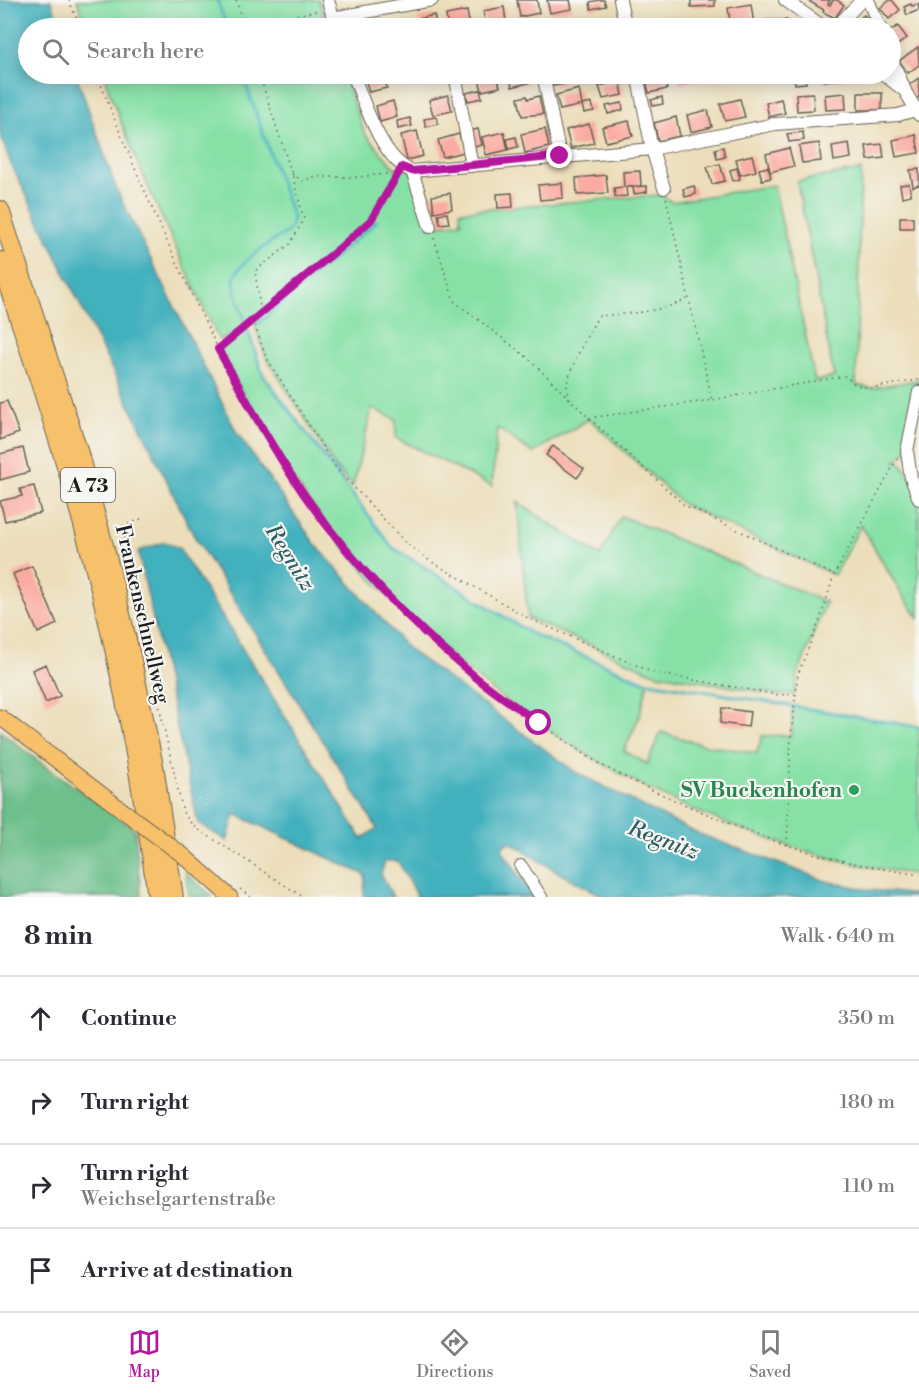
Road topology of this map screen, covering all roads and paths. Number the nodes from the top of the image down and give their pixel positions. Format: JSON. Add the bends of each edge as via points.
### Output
{"nodes":[{"id":1,"x":69,"y":0,"type":"edge"},
{"id":2,"x":236,"y":0,"type":"edge"},
{"id":3,"x":432,"y":0,"type":"edge"},
{"id":4,"x":620,"y":0,"type":"edge"},
{"id":5,"x":785,"y":0,"type":"edge"},
{"id":6,"x":862,"y":0,"type":"edge"},
{"id":7,"x":868,"y":0,"type":"edge"},
{"id":8,"x":332,"y":14,"type":"edge"},
{"id":9,"x":76,"y":18,"type":"edge"},
{"id":10,"x":242,"y":18,"type":"edge"},
{"id":11,"x":305,"y":18,"type":"edge"},
{"id":12,"x":624,"y":18,"type":"edge"},
{"id":13,"x":811,"y":18,"type":"edge"},
{"id":14,"x":845,"y":18,"type":"edge"},
{"id":15,"x":876,"y":18,"type":"edge"},
{"id":16,"x":901,"y":81,"type":"edge"},
{"id":17,"x":101,"y":84,"type":"edge"},
{"id":18,"x":263,"y":84,"type":"edge"},
{"id":19,"x":357,"y":84,"type":"edge"},
{"id":20,"x":457,"y":84,"type":"edge"},
{"id":21,"x":545,"y":84,"type":"edge"},
{"id":22,"x":638,"y":84,"type":"edge"},
{"id":23,"x":896,"y":84,"type":"edge"},
{"id":24,"x":905,"y":91,"type":"junction"},
{"id":25,"x":918,"y":112,"type":"edge"},
{"id":26,"x":652,"y":149,"type":"junction"},
{"id":27,"x":560,"y":156,"type":"junction"},
{"id":28,"x":472,"y":166,"type":"junction"},
{"id":29,"x":412,"y":171,"type":"junction"},
{"id":30,"x":292,"y":174,"type":"junction"},
{"id":31,"x":664,"y":188,"type":"joint"},
{"id":32,"x":0,"y":210,"type":"edge"},
{"id":33,"x":430,"y":227,"type":"joint"},
{"id":34,"x":0,"y":261,"type":"edge"},
{"id":35,"x":688,"y":298,"type":"junction"},
{"id":36,"x":261,"y":314,"type":"junction"},
{"id":37,"x":253,"y":320,"type":"junction"},
{"id":38,"x":218,"y":349,"type":"junction"},
{"id":39,"x":919,"y":380,"type":"edge"},
{"id":40,"x":919,"y":392,"type":"edge"},
{"id":41,"x":570,"y":399,"type":"junction"},
{"id":42,"x":712,"y":400,"type":"junction"},
{"id":43,"x":589,"y":418,"type":"junction"},
{"id":44,"x":908,"y":451,"type":"junction"},
{"id":45,"x":919,"y":499,"type":"edge"},
{"id":46,"x":141,"y":519,"type":"dead end"},
{"id":47,"x":834,"y":575,"type":"junction"},
{"id":48,"x":795,"y":694,"type":"junction"},
{"id":49,"x":0,"y":717,"type":"edge"},
{"id":50,"x":787,"y":844,"type":"junction"},
{"id":51,"x":521,"y":866,"type":"dead end"},
{"id":52,"x":919,"y":875,"type":"edge"},
{"id":53,"x":157,"y":897,"type":"edge"},
{"id":54,"x":174,"y":897,"type":"edge"},
{"id":55,"x":230,"y":897,"type":"edge"},
{"id":56,"x":303,"y":897,"type":"edge"},
{"id":57,"x":541,"y":897,"type":"edge"}],
"edges":[{"from":1,"to":9,"type":"path"},
{"from":2,"to":10,"type":"path"},
{"from":3,"to":8,"type":"street"},
{"from":4,"to":12,"type":"street"},
{"from":5,"to":13,"type":"street"},
{"from":6,"to":14,"type":"street"},
{"from":7,"to":15,"type":"street"},
{"from":8,"to":11,"type":"path"},
{"from":16,"to":24,"type":"street"},
{"from":17,"to":38,"type":"path","via":[[157,220]]},
{"from":18,"to":30,"type":"path"},
{"from":19,"to":29,"type":"street","via":[[374,129],[402,167]]},
{"from":20,"to":28,"type":"street"},
{"from":21,"to":27,"type":"street"},
{"from":22,"to":26,"type":"street"},
{"from":23,"to":24,"type":"street"},
{"from":24,"to":25,"type":"street"},
{"from":25,"to":26,"type":"street","via":[[775,124]]},
{"from":26,"to":27,"type":"street"},
{"from":26,"to":31,"type":"street"},
{"from":27,"to":28,"type":"street"},
{"from":28,"to":29,"type":"street"},
{"from":29,"to":33,"type":"street"},
{"from":30,"to":36,"type":"path","via":[[304,219],[290,244],[255,272]]},
{"from":30,"to":36,"type":"path","via":[[303,181],[313,177],[399,173],[371,220]]},
{"from":31,"to":35,"type":"path"},
{"from":32,"to":54,"type":"highway","name":"Frankenschnellweg","number":"A 73","via":[[78,450],[112,579],[154,766]]},
{"from":33,"to":41,"type":"path","via":[[454,301],[528,358]]},
{"from":34,"to":53,"type":"highway","name":"Frankenschnellweg","number":"A 73","via":[[96,572],[138,770]]},
{"from":35,"to":41,"type":"path","via":[[673,306],[599,316],[571,370],[567,385]]},
{"from":35,"to":42,"type":"path"},
{"from":36,"to":37,"type":"path"},
{"from":37,"to":38,"type":"path"},
{"from":37,"to":48,"type":"path","via":[[266,357],[336,468],[405,542],[428,559],[528,618],[654,673],[779,695]]},
{"from":38,"to":50,"type":"path","via":[[267,438],[322,518],[404,613],[473,676],[606,767],[699,811]]},
{"from":39,"to":42,"type":"path","via":[[870,388],[856,385],[845,376]]},
{"from":40,"to":44,"type":"street"},
{"from":41,"to":43,"type":"path"},
{"from":42,"to":43,"type":"path"},
{"from":43,"to":47,"type":"path","via":[[684,505]]},
{"from":44,"to":45,"type":"street","via":[[911,478]]},
{"from":44,"to":47,"type":"path","via":[[894,462]]},
{"from":46,"to":56,"type":"path","via":[[123,526],[124,539],[183,812],[193,826]]},
{"from":47,"to":48,"type":"path","via":[[798,674]]},
{"from":48,"to":50,"type":"path"},
{"from":49,"to":55,"type":"main road","bridge":true,"via":[[184,856]]},
{"from":50,"to":52,"type":"path","via":[[852,863]]},
{"from":51,"to":57,"type":"street"}]}
